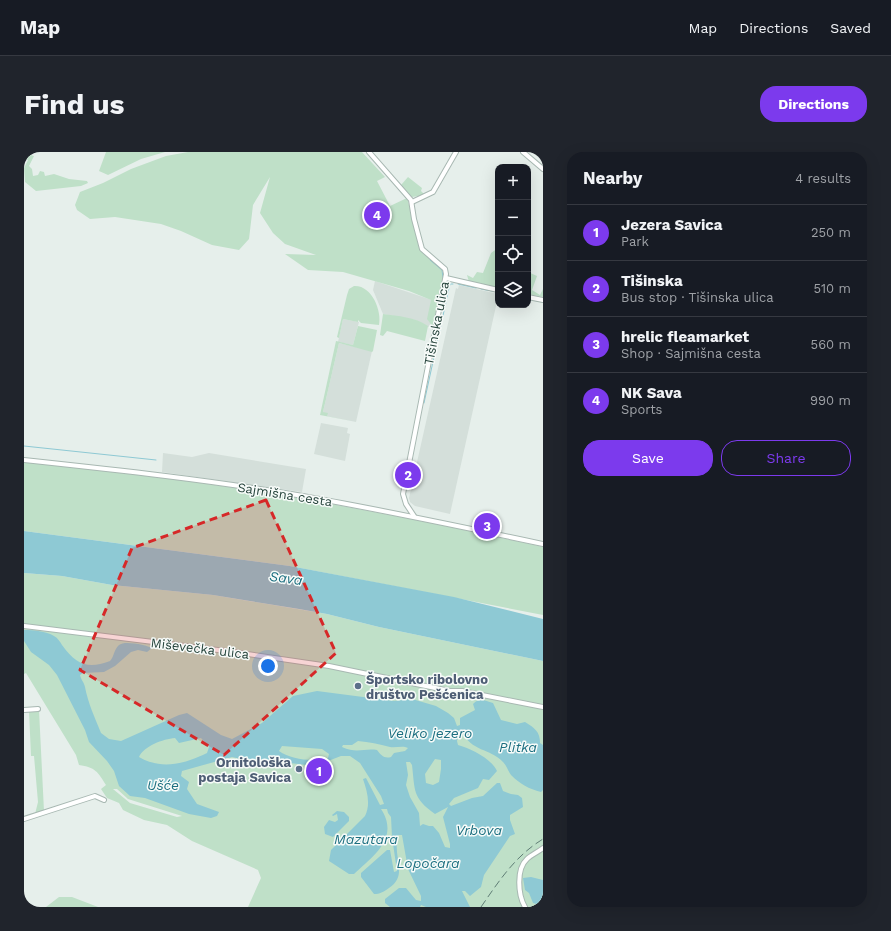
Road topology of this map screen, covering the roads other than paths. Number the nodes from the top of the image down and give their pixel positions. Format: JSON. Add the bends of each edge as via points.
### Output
{"nodes":[{"id":1,"x":369,"y":152,"type":"edge"},
{"id":2,"x":456,"y":152,"type":"edge"},
{"id":3,"x":523,"y":152,"type":"edge"},
{"id":4,"x":373,"y":154,"type":"edge"},
{"id":5,"x":543,"y":170,"type":"edge"},
{"id":6,"x":412,"y":202,"type":"junction"},
{"id":7,"x":446,"y":278,"type":"junction"},
{"id":8,"x":495,"y":289,"type":"edge"},
{"id":9,"x":531,"y":298,"type":"edge"},
{"id":10,"x":543,"y":300,"type":"edge"},
{"id":11,"x":24,"y":460,"type":"edge"},
{"id":12,"x":415,"y":517,"type":"junction"},
{"id":13,"x":543,"y":544,"type":"edge"},
{"id":14,"x":24,"y":626,"type":"edge"},
{"id":15,"x":543,"y":707,"type":"edge"},
{"id":16,"x":38,"y":709,"type":"dead end"},
{"id":17,"x":24,"y":710,"type":"edge"},
{"id":18,"x":104,"y":800,"type":"dead end"},
{"id":19,"x":24,"y":819,"type":"edge"},
{"id":20,"x":543,"y":848,"type":"edge"},
{"id":21,"x":525,"y":907,"type":"edge"}],
"edges":[{"from":1,"to":4,"type":"street"},
{"from":2,"to":6,"type":"street","via":[[434,192]]},
{"from":3,"to":5,"type":"street"},
{"from":4,"to":6,"type":"street"},
{"from":6,"to":7,"type":"street","name":"Tišinska ulica","via":[[422,249],[444,269]]},
{"from":7,"to":8,"type":"street"},
{"from":7,"to":12,"type":"street","name":"Tišinska ulica","via":[[403,494]]},
{"from":9,"to":10,"type":"street"},
{"from":11,"to":12,"type":"street","name":"Sajmišna cesta","via":[[244,487]]},
{"from":12,"to":13,"type":"street","name":"Sajmišna cesta"},
{"from":14,"to":15,"type":"street","name":"Miševečka ulica","via":[[329,666]]},
{"from":16,"to":17,"type":"street"},
{"from":18,"to":19,"type":"street","via":[[95,796]]},
{"from":20,"to":21,"type":"street","via":[[526,859],[521,867],[519,894]]}]}
